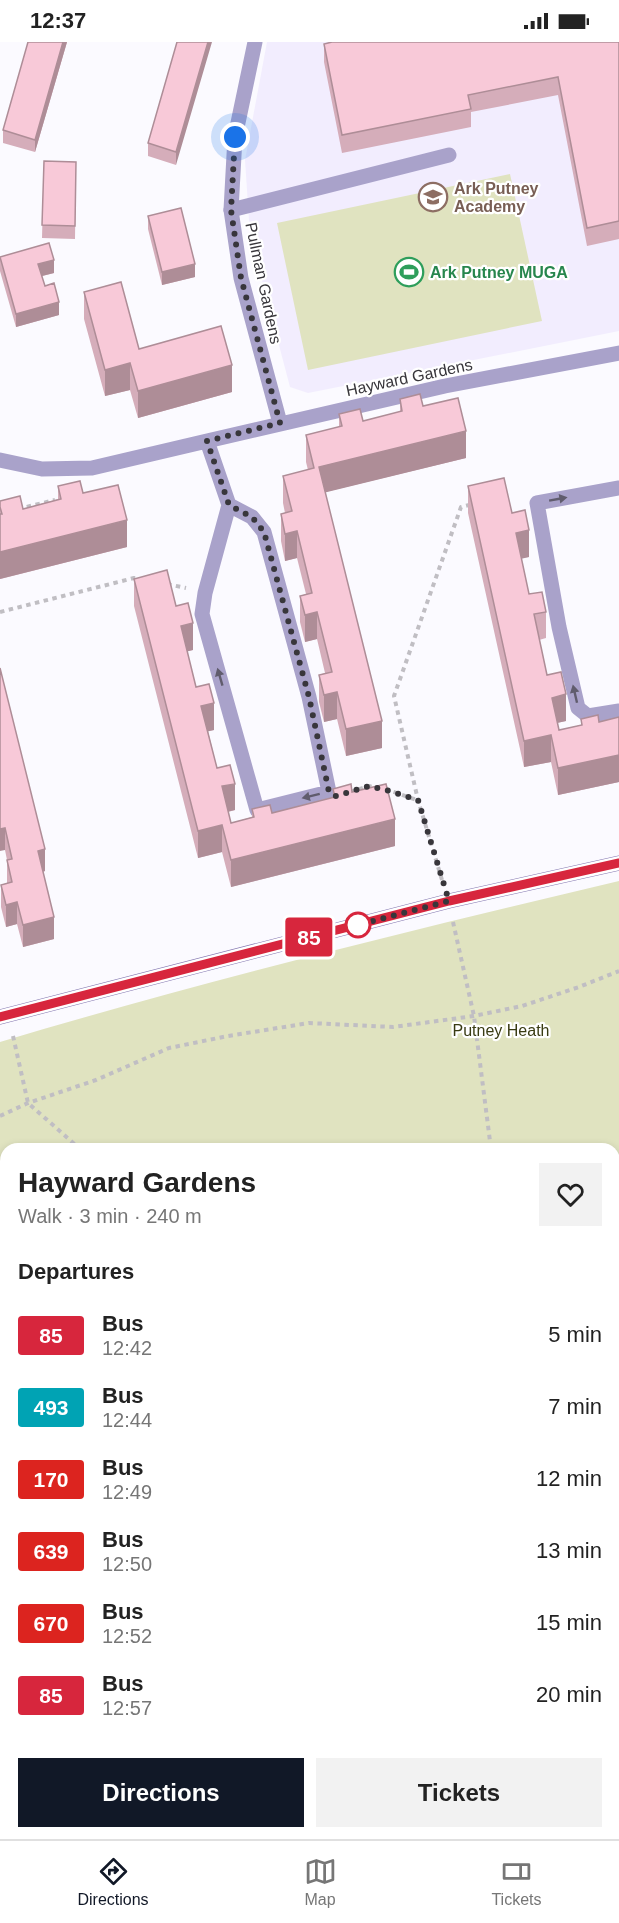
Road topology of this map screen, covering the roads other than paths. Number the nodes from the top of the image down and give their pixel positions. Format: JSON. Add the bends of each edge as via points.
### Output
{"nodes":[{"id":1,"x":255,"y":42,"type":"edge"},
{"id":2,"x":449,"y":155,"type":"dead end"},
{"id":3,"x":231,"y":210,"type":"junction"},
{"id":4,"x":619,"y":353,"type":"edge"},
{"id":5,"x":280,"y":423,"type":"junction"},
{"id":6,"x":207,"y":441,"type":"junction"},
{"id":7,"x":0,"y":460,"type":"edge"},
{"id":8,"x":619,"y":488,"type":"edge"},
{"id":9,"x":229,"y":505,"type":"junction"},
{"id":10,"x":619,"y":711,"type":"edge"},
{"id":11,"x":619,"y":863,"type":"edge"},
{"id":12,"x":4,"y":1016,"type":"edge"}],
"edges":[{"from":1,"to":3,"type":"street","name":"Pullman Gardens","via":[[235,137]]},
{"from":2,"to":3,"type":"street"},
{"from":3,"to":5,"type":"street","name":"Pullman Gardens","via":[[241,278]]},
{"from":4,"to":5,"type":"street","name":"Hayward Gardens"},
{"from":5,"to":6,"type":"street","name":"Hayward Gardens"},
{"from":6,"to":7,"type":"street","name":"Hayward Gardens","via":[[92,468],[42,469]]},
{"from":6,"to":9,"type":"street"},
{"from":10,"to":8,"type":"street","one_way":true,"via":[[588,716],[578,708],[537,503]]},
{"from":9,"to":9,"type":"street","one_way":true,"via":[[252,517],[264,532],[309,697],[329,792],[257,810],[202,614]]},
{"from":11,"to":12,"type":"street","via":[[449,901]]}]}
